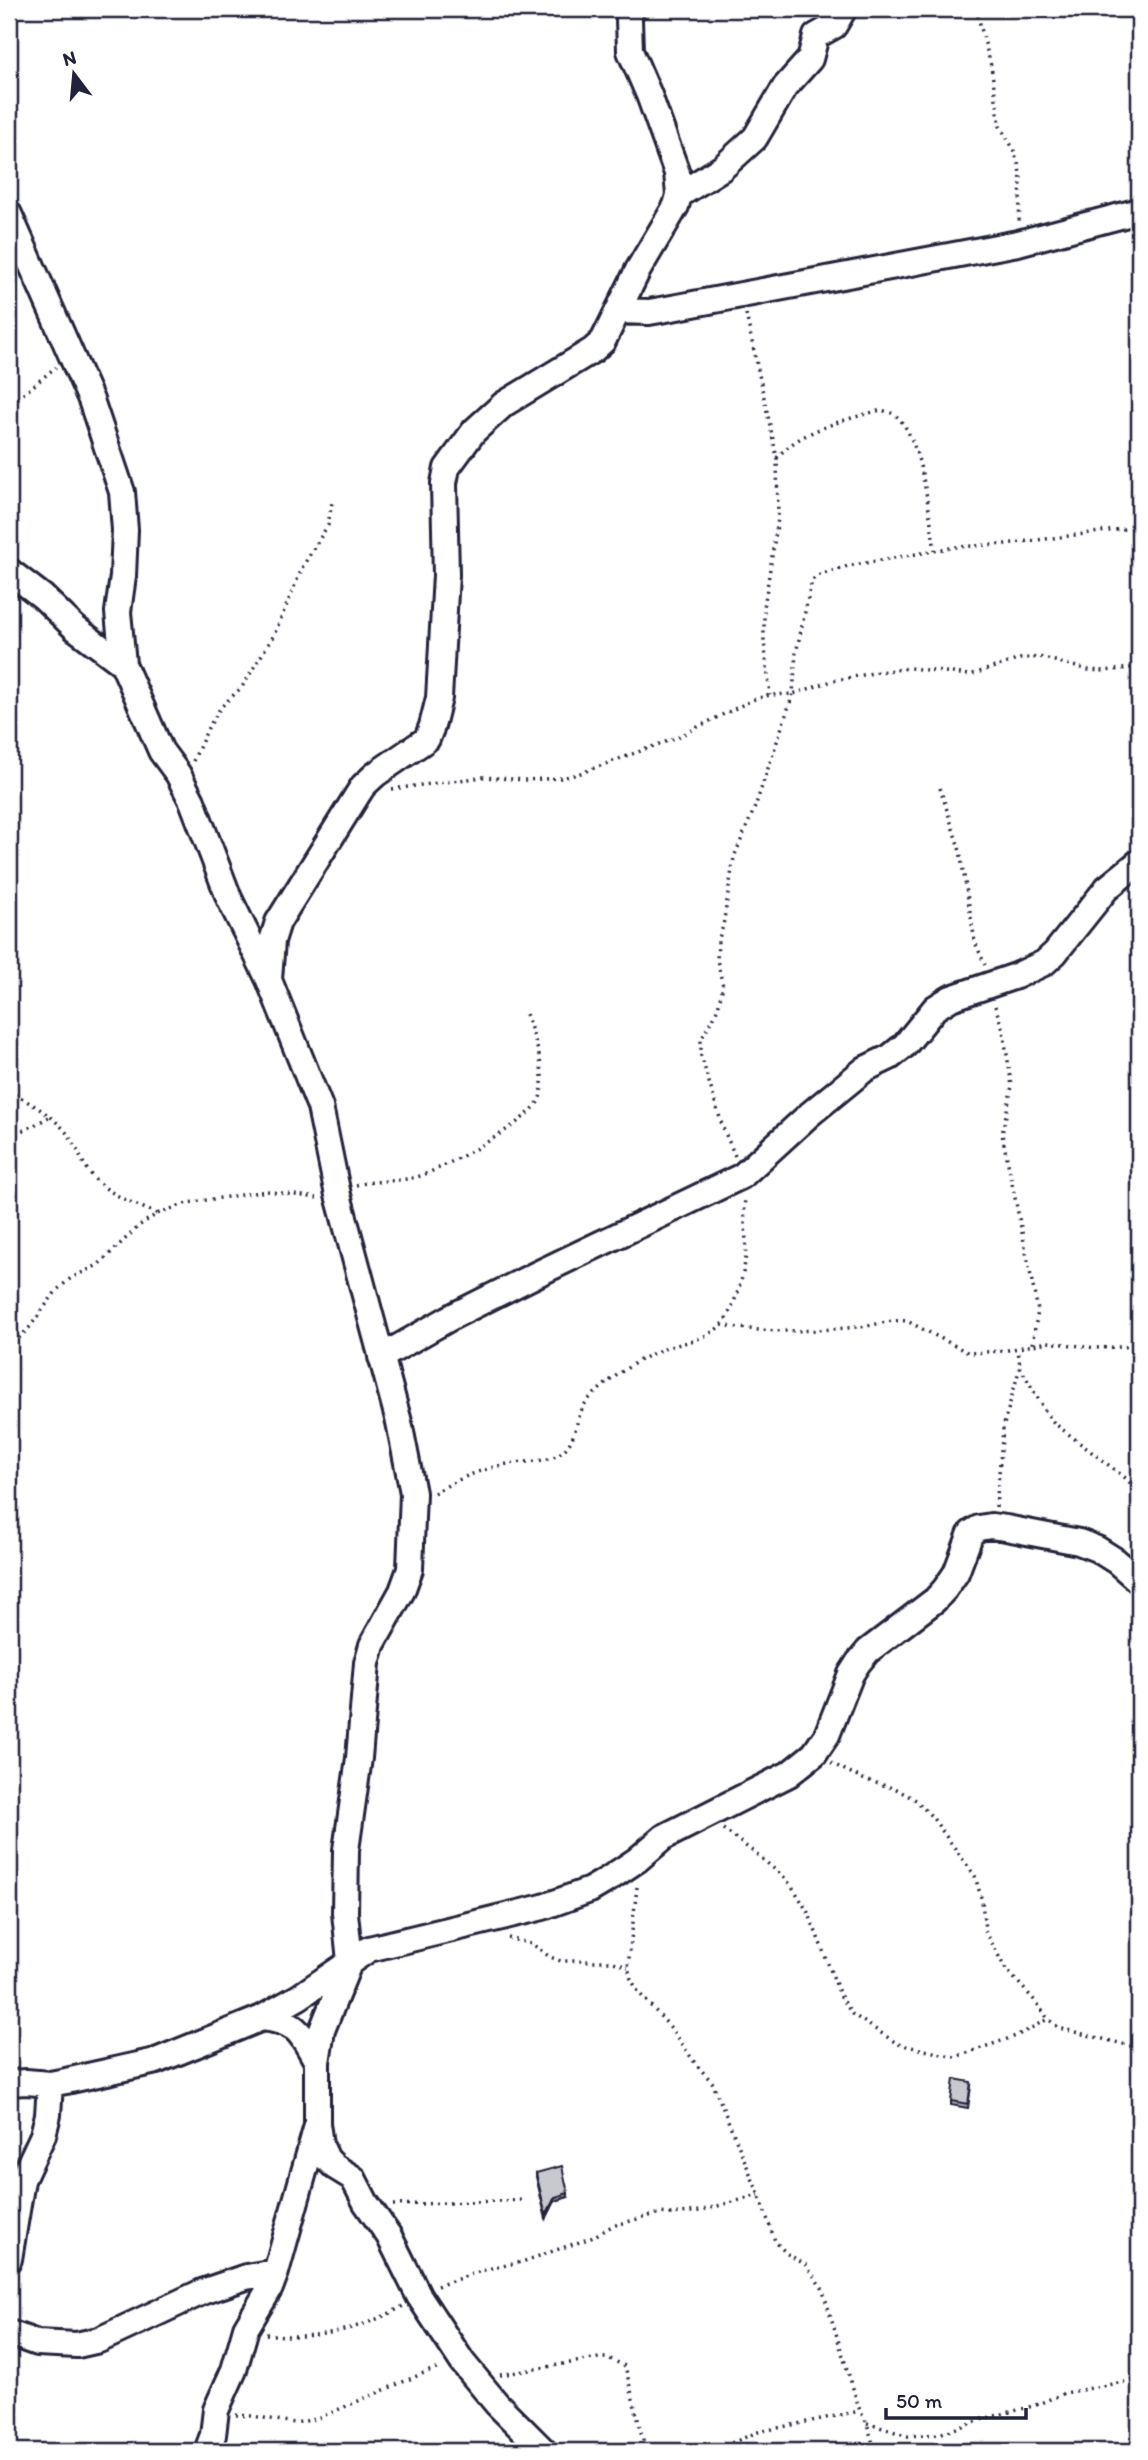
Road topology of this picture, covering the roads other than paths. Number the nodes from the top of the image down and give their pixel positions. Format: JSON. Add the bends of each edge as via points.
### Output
{"nodes":[{"id":1,"x":631,"y":9,"type":"edge"},
{"id":2,"x":844,"y":9,"type":"edge"},
{"id":3,"x":679,"y":195,"type":"junction"},
{"id":4,"x":1139,"y":211,"type":"edge"},
{"id":5,"x":9,"y":214,"type":"edge"},
{"id":6,"x":619,"y":311,"type":"junction"},
{"id":7,"x":9,"y":571,"type":"edge"},
{"id":8,"x":123,"y":664,"type":"junction"},
{"id":9,"x":1139,"y":862,"type":"edge"},
{"id":10,"x":269,"y":980,"type":"junction"},
{"id":11,"x":381,"y":1357,"type":"junction"},
{"id":12,"x":1139,"y":1581,"type":"edge"},
{"id":13,"x":350,"y":1961,"type":"junction"},
{"id":14,"x":262,"y":2018,"type":"junction"},
{"id":15,"x":317,"y":2062,"type":"junction"},
{"id":16,"x":9,"y":2083,"type":"edge"},
{"id":17,"x":50,"y":2084,"type":"junction"},
{"id":18,"x":317,"y":2124,"type":"junction"},
{"id":19,"x":9,"y":2259,"type":"edge"},
{"id":20,"x":276,"y":2272,"type":"junction"},
{"id":21,"x":10,"y":2331,"type":"edge"},
{"id":22,"x":210,"y":2443,"type":"edge"},
{"id":23,"x":544,"y":2451,"type":"edge"}],
"edges":[{"from":1,"to":3,"type":"street","via":[[630,51],[672,160]]},
{"from":2,"to":3,"type":"street","via":[[834,26],[816,36],[810,58],[785,87],[755,138],[722,168]]},
{"from":3,"to":6,"type":"street"},
{"from":4,"to":6,"type":"street","via":[[1018,243],[649,312]]},
{"from":5,"to":8,"type":"street","via":[[95,412],[122,492],[125,530],[118,612]]},
{"from":6,"to":10,"type":"street","via":[[603,341],[504,404],[474,431],[447,468],[439,698],[432,726],[427,739],[376,774],[356,797],[278,922]]},
{"from":7,"to":8,"type":"street"},
{"from":8,"to":10,"type":"street","via":[[161,751],[192,801],[229,898]]},
{"from":9,"to":11,"type":"street","via":[[1107,888],[1044,963],[935,1008],[905,1045],[866,1069],[810,1114],[742,1176],[501,1292]]},
{"from":10,"to":11,"type":"street","via":[[320,1107]]},
{"from":11,"to":13,"type":"street","via":[[400,1422],[413,1493],[413,1527],[410,1569],[367,1662],[346,1850]]},
{"from":12,"to":13,"type":"street","via":[[1088,1545],[991,1526],[979,1528],[971,1533],[956,1573],[935,1600],[858,1663],[827,1735],[814,1754],[789,1774],[664,1837],[590,1890],[515,1914],[369,1948]]},
{"from":13,"to":14,"type":"street"},
{"from":13,"to":15,"type":"street","via":[[322,2030]]},
{"from":14,"to":15,"type":"street","via":[[292,2025]]},
{"from":14,"to":17,"type":"street","via":[[156,2061]]},
{"from":15,"to":18,"type":"street"},
{"from":16,"to":17,"type":"street"},
{"from":17,"to":19,"type":"street","via":[[43,2135],[22,2180]]},
{"from":18,"to":20,"type":"street"},
{"from":18,"to":23,"type":"street","via":[[322,2151],[335,2167],[353,2178],[419,2296],[470,2372]]},
{"from":20,"to":21,"type":"street","via":[[202,2292],[99,2340],[77,2345],[37,2343]]},
{"from":20,"to":22,"type":"street","via":[[246,2328],[216,2410]]}]}
